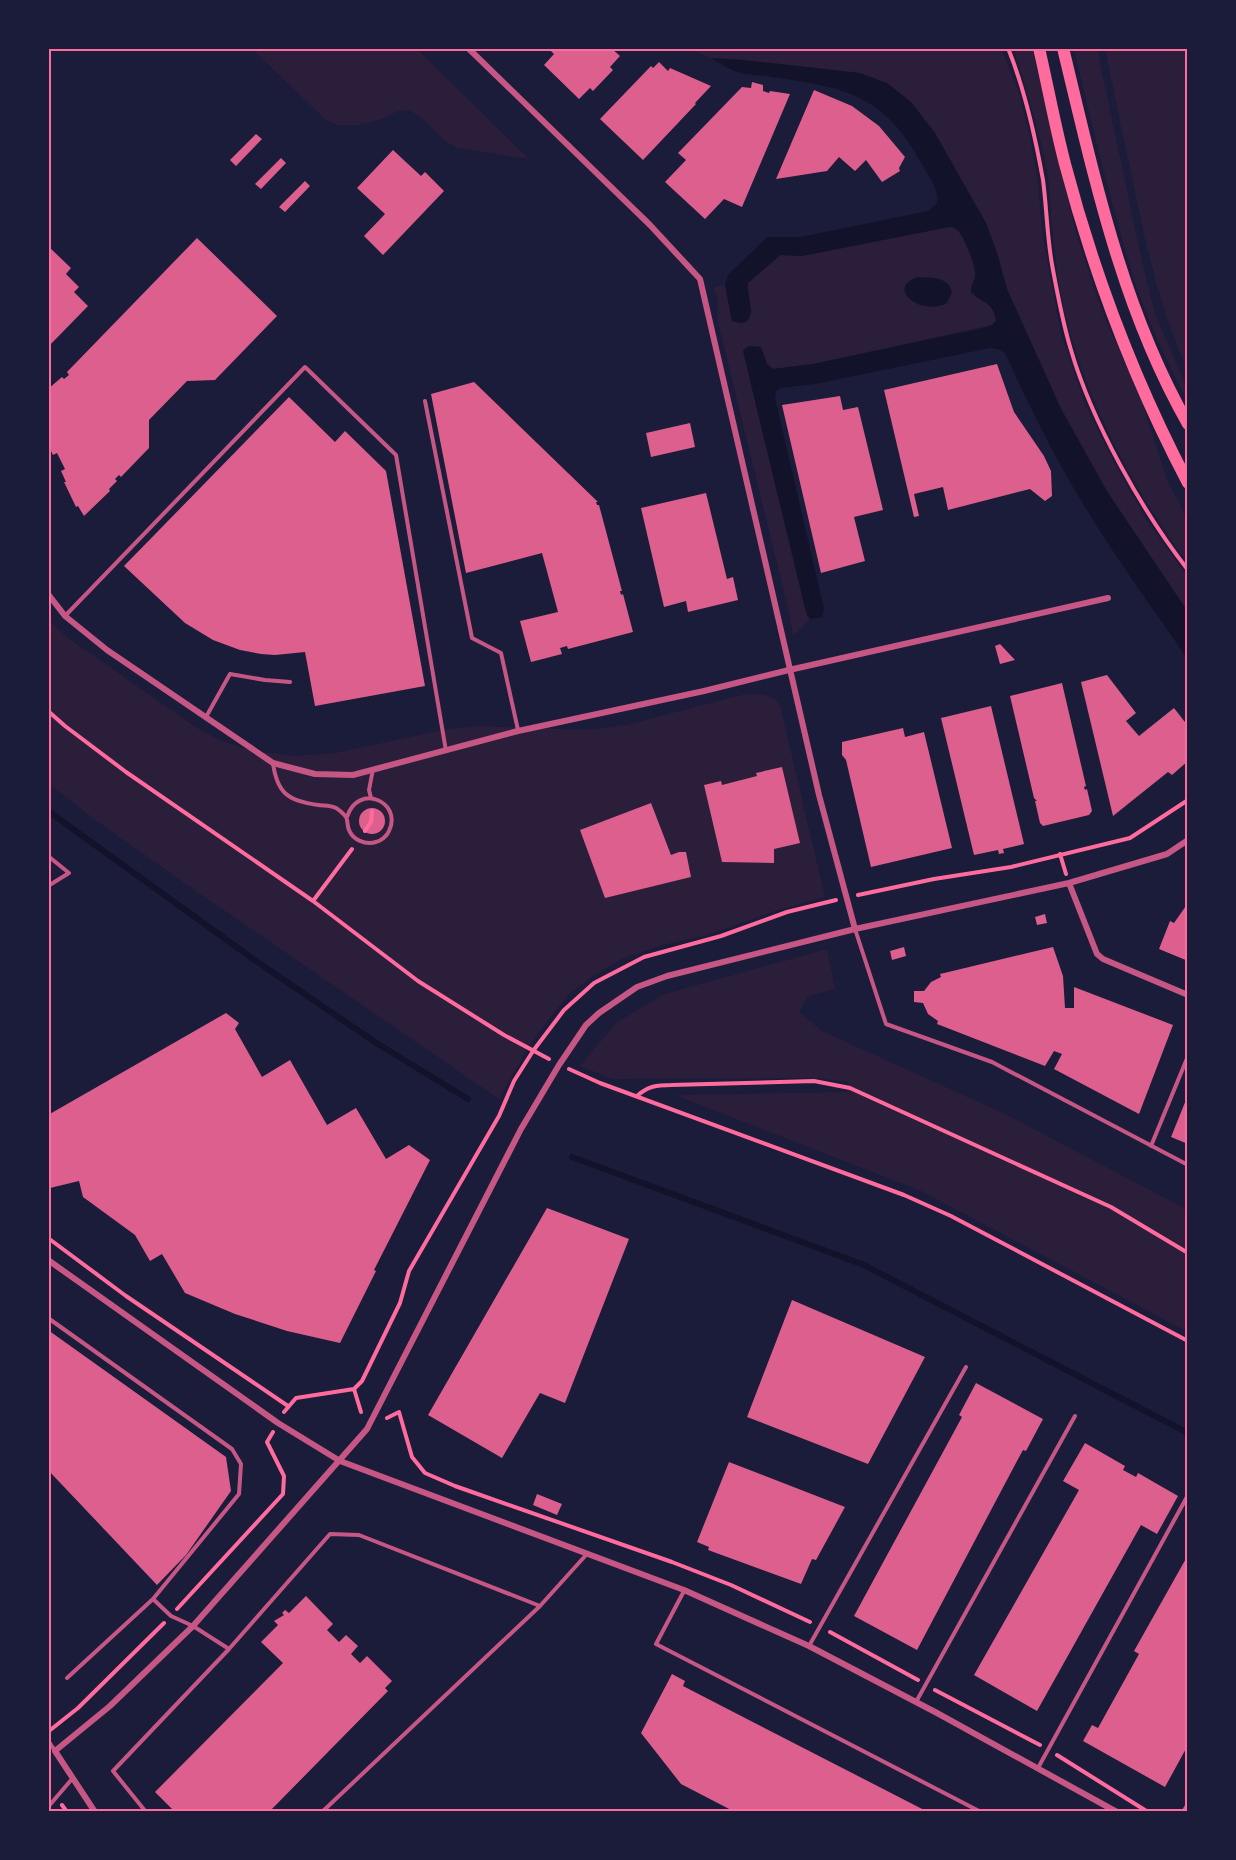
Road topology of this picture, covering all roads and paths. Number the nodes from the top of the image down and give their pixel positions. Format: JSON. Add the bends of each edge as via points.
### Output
{"nodes":[{"id":1,"x":468,"y":48,"type":"edge"},
{"id":2,"x":1008,"y":48,"type":"edge"},
{"id":3,"x":1039,"y":48,"type":"edge"},
{"id":4,"x":1063,"y":48,"type":"edge"},
{"id":5,"x":425,"y":401,"type":"dead end"},
{"id":6,"x":1188,"y":424,"type":"edge"},
{"id":7,"x":1188,"y":483,"type":"edge"},
{"id":8,"x":1188,"y":570,"type":"edge"},
{"id":9,"x":48,"y":594,"type":"edge"},
{"id":10,"x":1108,"y":598,"type":"dead end"},
{"id":11,"x":65,"y":616,"type":"junction"},
{"id":12,"x":789,"y":670,"type":"junction"},
{"id":13,"x":290,"y":682,"type":"dead end"},
{"id":14,"x":48,"y":711,"type":"edge"},
{"id":15,"x":206,"y":717,"type":"junction"},
{"id":16,"x":518,"y":731,"type":"junction"},
{"id":17,"x":446,"y":751,"type":"junction"},
{"id":18,"x":273,"y":763,"type":"junction"},
{"id":19,"x":374,"y":769,"type":"junction"},
{"id":20,"x":371,"y":798,"type":"junction"},
{"id":21,"x":1188,"y":800,"type":"edge"},
{"id":22,"x":379,"y":808,"type":"dead end"},
{"id":23,"x":346,"y":818,"type":"junction"},
{"id":24,"x":357,"y":826,"type":"dead end"},
{"id":25,"x":368,"y":835,"type":"dead end"},
{"id":26,"x":1188,"y":840,"type":"edge"},
{"id":27,"x":1060,"y":855,"type":"junction"},
{"id":28,"x":48,"y":856,"type":"edge"},
{"id":29,"x":1069,"y":883,"type":"junction"},
{"id":30,"x":48,"y":886,"type":"edge"},
{"id":31,"x":847,"y":898,"type":"junction"},
{"id":32,"x":313,"y":901,"type":"junction"},
{"id":33,"x":855,"y":929,"type":"junction"},
{"id":34,"x":1188,"y":995,"type":"edge"},
{"id":35,"x":533,"y":1051,"type":"junction"},
{"id":36,"x":1188,"y":1056,"type":"edge"},
{"id":37,"x":559,"y":1065,"type":"junction"},
{"id":38,"x":637,"y":1096,"type":"junction"},
{"id":39,"x":1151,"y":1146,"type":"junction"},
{"id":40,"x":1188,"y":1165,"type":"edge"},
{"id":41,"x":48,"y":1238,"type":"edge"},
{"id":42,"x":1188,"y":1252,"type":"edge"},
{"id":43,"x":48,"y":1260,"type":"edge"},
{"id":44,"x":48,"y":1318,"type":"edge"},
{"id":45,"x":1188,"y":1341,"type":"edge"},
{"id":46,"x":966,"y":1367,"type":"dead end"},
{"id":47,"x":354,"y":1389,"type":"junction"},
{"id":48,"x":288,"y":1406,"type":"junction"},
{"id":49,"x":1076,"y":1416,"type":"dead end"},
{"id":50,"x":278,"y":1424,"type":"junction"},
{"id":51,"x":367,"y":1429,"type":"junction"},
{"id":52,"x":340,"y":1461,"type":"junction"},
{"id":53,"x":1188,"y":1495,"type":"edge"},
{"id":54,"x":586,"y":1555,"type":"junction"},
{"id":55,"x":684,"y":1590,"type":"junction"},
{"id":56,"x":153,"y":1599,"type":"junction"},
{"id":57,"x":540,"y":1606,"type":"junction"},
{"id":58,"x":171,"y":1616,"type":"junction"},
{"id":59,"x":193,"y":1626,"type":"junction"},
{"id":60,"x":809,"y":1646,"type":"junction"},
{"id":61,"x":229,"y":1649,"type":"junction"},
{"id":62,"x":67,"y":1678,"type":"dead end"},
{"id":63,"x":916,"y":1703,"type":"junction"},
{"id":64,"x":48,"y":1732,"type":"edge"},
{"id":65,"x":48,"y":1740,"type":"edge"},
{"id":66,"x":55,"y":1751,"type":"junction"},
{"id":67,"x":48,"y":1756,"type":"edge"},
{"id":68,"x":1038,"y":1768,"type":"junction"},
{"id":69,"x":72,"y":1779,"type":"junction"},
{"id":70,"x":1188,"y":1803,"type":"edge"},
{"id":71,"x":48,"y":1807,"type":"edge"},
{"id":72,"x":1114,"y":1811,"type":"edge"},
{"id":73,"x":95,"y":1812,"type":"edge"},
{"id":74,"x":146,"y":1812,"type":"edge"},
{"id":75,"x":322,"y":1812,"type":"edge"},
{"id":76,"x":981,"y":1812,"type":"edge"},
{"id":77,"x":1183,"y":1812,"type":"edge"}],
"edges":[{"from":1,"to":12,"type":"street","via":[[650,225],[699,279]]},
{"from":2,"to":8,"type":"path","via":[[1030,119],[1043,181],[1052,268],[1071,349],[1099,423],[1136,491]]},
{"from":3,"to":7,"type":"main road","via":[[1065,164],[1118,329]]},
{"from":4,"to":6,"type":"main road","via":[[1123,276],[1152,352]]},
{"from":5,"to":16,"type":"lane","via":[[472,638],[501,653]]},
{"from":9,"to":11,"type":"street"},
{"from":10,"to":12,"type":"street"},
{"from":11,"to":15,"type":"street","via":[[107,650]]},
{"from":11,"to":17,"type":"lane","via":[[305,367],[396,455]]},
{"from":12,"to":16,"type":"street"},
{"from":12,"to":31,"type":"street"},
{"from":13,"to":15,"type":"lane","via":[[230,674]]},
{"from":14,"to":32,"type":"path","via":[[126,772]]},
{"from":15,"to":18,"type":"street"},
{"from":16,"to":17,"type":"street"},
{"from":17,"to":19,"type":"street"},
{"from":18,"to":19,"type":"street","via":[[315,774],[353,775]]},
{"from":18,"to":23,"type":"lane","via":[[275,780],[284,793],[297,801],[334,806]]},
{"from":19,"to":20,"type":"lane"},
{"from":20,"to":23,"type":"lane","via":[[354,804]]},
{"from":20,"to":23,"type":"lane","via":[[386,805],[391,813],[387,835],[374,843],[359,841],[349,831]]},
{"from":21,"to":27,"type":"path","via":[[1130,838]]},
{"from":22,"to":32,"type":"path","via":[[372,808],[372,822]]},
{"from":24,"to":25,"type":"path"},
{"from":26,"to":29,"type":"street","via":[[1167,854]]},
{"from":27,"to":29,"type":"path"},
{"from":27,"to":31,"type":"path"},
{"from":28,"to":30,"type":"lane","via":[[69,873]]},
{"from":29,"to":33,"type":"street"},
{"from":29,"to":34,"type":"street","via":[[1097,954]]},
{"from":31,"to":33,"type":"street"},
{"from":31,"to":35,"type":"path","via":[[787,912],[721,936],[644,957],[594,983],[564,1011]]},
{"from":32,"to":35,"type":"path","via":[[418,981]]},
{"from":33,"to":37,"type":"street","via":[[637,987],[586,1025]]},
{"from":33,"to":39,"type":"lane","via":[[886,1024],[992,1062]]},
{"from":35,"to":37,"type":"path"},
{"from":35,"to":47,"type":"path","via":[[409,1271],[399,1304],[362,1381]]},
{"from":36,"to":39,"type":"lane"},
{"from":37,"to":38,"type":"path"},
{"from":37,"to":51,"type":"street","via":[[521,1129]]},
{"from":38,"to":42,"type":"path","via":[[646,1088],[671,1084],[814,1081],[850,1088],[1111,1207]]},
{"from":38,"to":45,"type":"path","via":[[904,1195]]},
{"from":39,"to":40,"type":"lane"},
{"from":41,"to":48,"type":"path"},
{"from":43,"to":50,"type":"street"},
{"from":44,"to":56,"type":"lane","via":[[232,1449],[241,1464],[239,1494]]},
{"from":46,"to":60,"type":"lane"},
{"from":47,"to":48,"type":"path","via":[[296,1398]]},
{"from":47,"to":51,"type":"path"},
{"from":48,"to":50,"type":"path"},
{"from":49,"to":63,"type":"lane"},
{"from":50,"to":52,"type":"street"},
{"from":50,"to":58,"type":"path","via":[[267,1442],[284,1476],[283,1494]]},
{"from":51,"to":52,"type":"street"},
{"from":52,"to":54,"type":"street"},
{"from":52,"to":59,"type":"street"},
{"from":53,"to":68,"type":"lane"},
{"from":54,"to":55,"type":"street"},
{"from":54,"to":57,"type":"lane"},
{"from":55,"to":60,"type":"street"},
{"from":55,"to":76,"type":"lane","via":[[657,1644]]},
{"from":56,"to":58,"type":"lane"},
{"from":56,"to":62,"type":"lane"},
{"from":57,"to":61,"type":"lane","via":[[359,1534],[330,1534]]},
{"from":57,"to":75,"type":"lane"},
{"from":58,"to":59,"type":"lane"},
{"from":58,"to":64,"type":"path","via":[[78,1708]]},
{"from":59,"to":61,"type":"lane"},
{"from":59,"to":66,"type":"street","via":[[110,1706]]},
{"from":60,"to":63,"type":"street"},
{"from":61,"to":74,"type":"lane","via":[[113,1771]]},
{"from":63,"to":68,"type":"street"},
{"from":65,"to":66,"type":"lane"},
{"from":66,"to":67,"type":"street"},
{"from":66,"to":69,"type":"street"},
{"from":68,"to":72,"type":"street"},
{"from":69,"to":71,"type":"lane"},
{"from":69,"to":73,"type":"street"},
{"from":70,"to":77,"type":"lane"}]}
